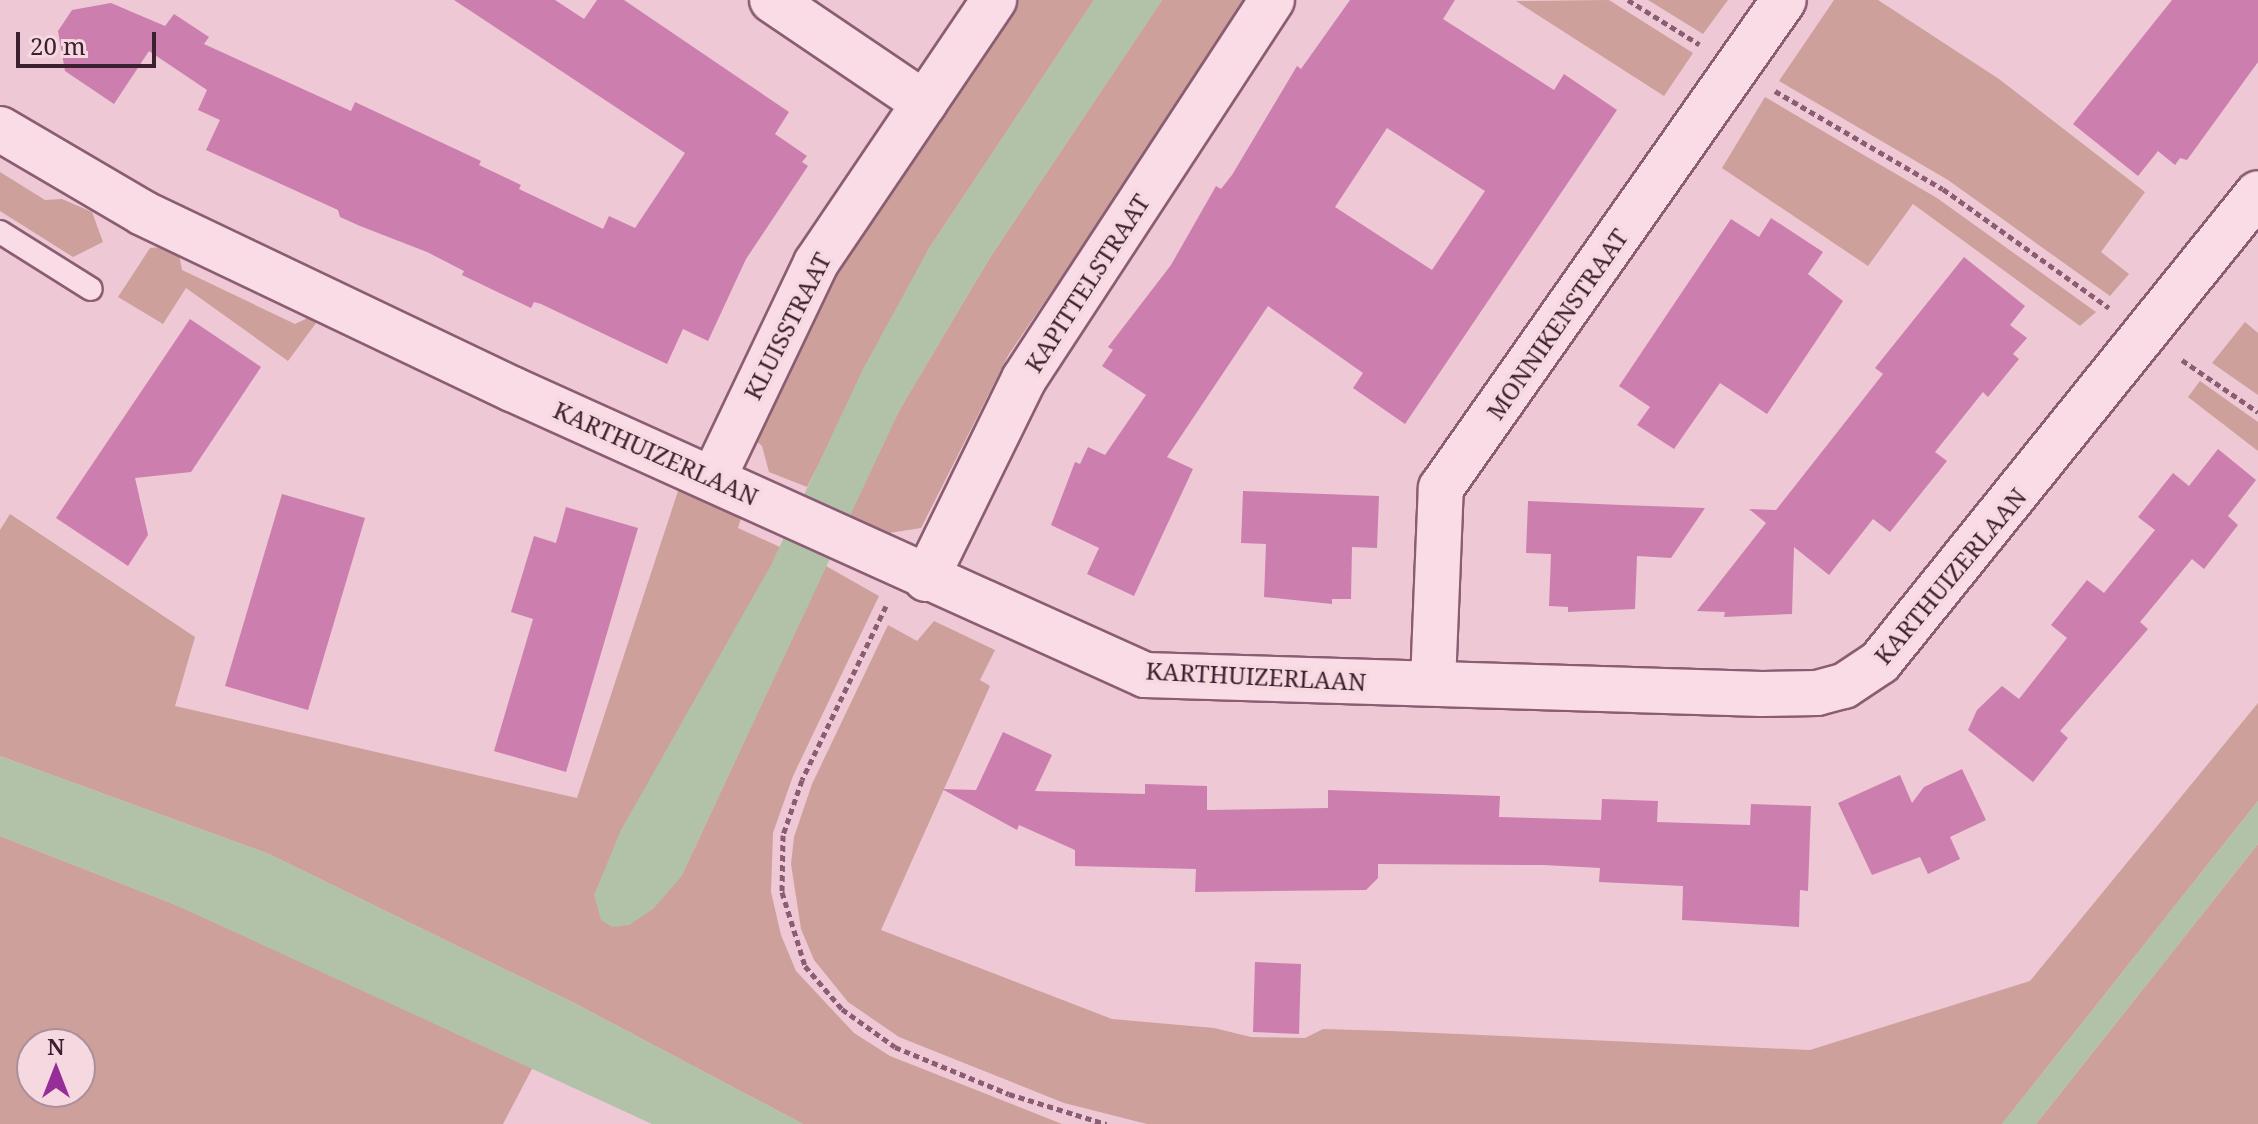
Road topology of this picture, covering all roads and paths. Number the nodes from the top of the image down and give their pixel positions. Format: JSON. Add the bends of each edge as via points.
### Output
{"nodes":[{"id":1,"x":772,"y":0,"type":"edge"},
{"id":2,"x":994,"y":0,"type":"edge"},
{"id":3,"x":1272,"y":0,"type":"edge"},
{"id":4,"x":1628,"y":0,"type":"edge"},
{"id":5,"x":1784,"y":0,"type":"edge"},
{"id":6,"x":1737,"y":69,"type":"junction"},
{"id":7,"x":924,"y":103,"type":"junction"},
{"id":8,"x":0,"y":129,"type":"edge"},
{"id":9,"x":2258,"y":193,"type":"edge"},
{"id":10,"x":0,"y":232,"type":"edge"},
{"id":11,"x":91,"y":289,"type":"dead end"},
{"id":12,"x":2145,"y":334,"type":"junction"},
{"id":13,"x":2258,"y":412,"type":"edge"},
{"id":14,"x":714,"y":477,"type":"junction"},
{"id":15,"x":901,"y":567,"type":"junction"},
{"id":16,"x":1433,"y":683,"type":"junction"},
{"id":17,"x":1106,"y":1124,"type":"edge"}],
"edges":[{"from":1,"to":7,"type":"street"},
{"from":2,"to":7,"type":"street","name":"KLUISSTRAAT"},
{"from":3,"to":15,"type":"street","name":"KAPITTELSTRAAT"},
{"from":4,"to":6,"type":"path"},
{"from":5,"to":6,"type":"street","name":"MONNIKENSTRAAT"},
{"from":6,"to":12,"type":"path","via":[[1943,189]]},
{"from":6,"to":16,"type":"street","name":"MONNIKENSTRAAT","via":[[1441,488]]},
{"from":7,"to":14,"type":"street","name":"KLUISSTRAAT","via":[[816,263]]},
{"from":8,"to":14,"type":"street","name":"KARTHUIZERLAAN","via":[[143,213],[512,389]]},
{"from":9,"to":12,"type":"street","name":"KARTHUIZERLAAN"},
{"from":10,"to":11,"type":"lane"},
{"from":12,"to":13,"type":"path"},
{"from":12,"to":16,"type":"street","name":"KARTHUIZERLAAN","via":[[1903,638],[1865,675],[1844,686],[1817,693],[1762,694]]},
{"from":14,"to":15,"type":"street","name":"KARTHUIZERLAAN"},
{"from":15,"to":16,"type":"street","name":"KARTHUIZERLAAN","via":[[1145,675]]},
{"from":15,"to":17,"type":"path","via":[[802,780],[783,835],[782,892],[791,932],[805,966],[825,991],[860,1025],[895,1047],[1009,1094]]}]}
